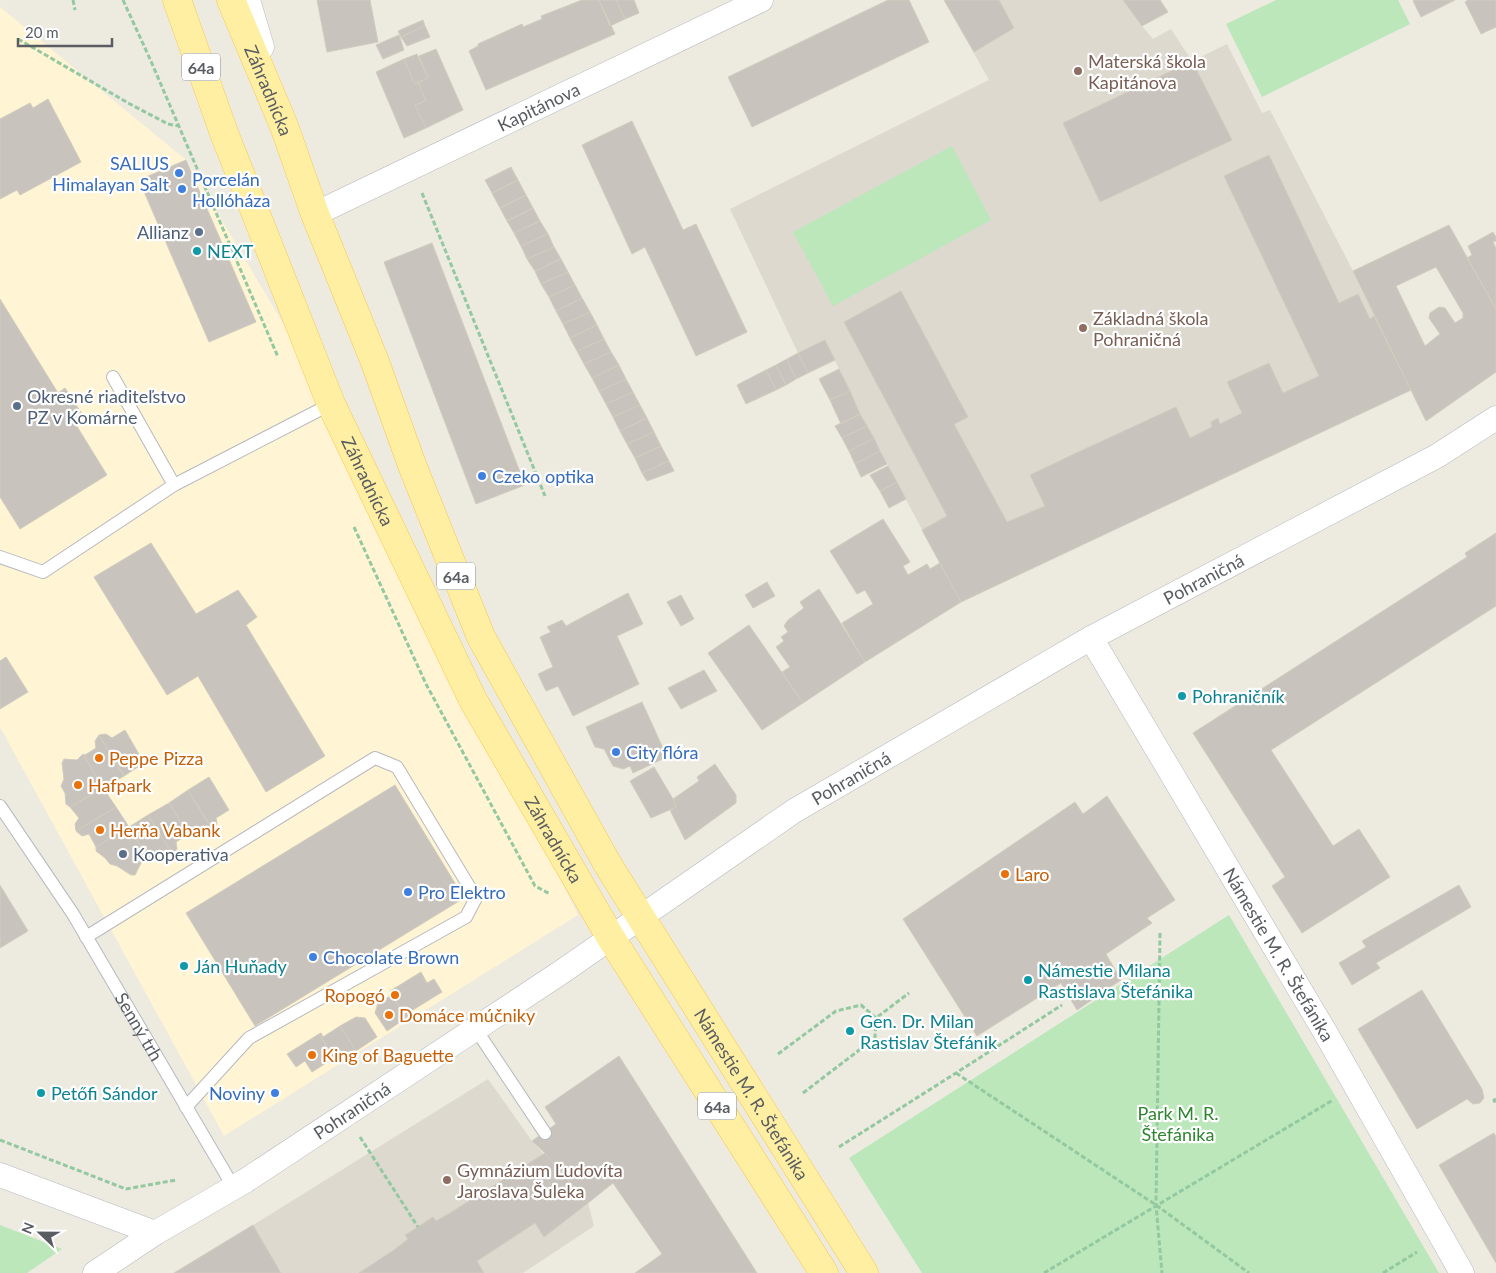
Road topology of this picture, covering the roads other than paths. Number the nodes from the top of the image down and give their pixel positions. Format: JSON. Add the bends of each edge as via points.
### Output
{"nodes":[{"id":1,"x":160,"y":0,"type":"edge"},
{"id":2,"x":177,"y":0,"type":"edge"},
{"id":3,"x":231,"y":0,"type":"edge"},
{"id":4,"x":248,"y":0,"type":"edge"},
{"id":5,"x":761,"y":0,"type":"edge"},
{"id":6,"x":284,"y":126,"type":"junction"},
{"id":7,"x":224,"y":133,"type":"junction"},
{"id":8,"x":315,"y":214,"type":"junction"},
{"id":9,"x":113,"y":377,"type":"dead end"},
{"id":10,"x":330,"y":404,"type":"junction"},
{"id":11,"x":1496,"y":418,"type":"edge"},
{"id":12,"x":174,"y":485,"type":"junction"},
{"id":13,"x":0,"y":557,"type":"edge"},
{"id":14,"x":1091,"y":638,"type":"junction"},
{"id":15,"x":0,"y":806,"type":"edge"},
{"id":16,"x":640,"y":917,"type":"junction"},
{"id":17,"x":86,"y":937,"type":"junction"},
{"id":18,"x":611,"y":938,"type":"junction"},
{"id":19,"x":476,"y":1028,"type":"junction"},
{"id":20,"x":186,"y":1107,"type":"junction"},
{"id":21,"x":545,"y":1133,"type":"dead end"},
{"id":22,"x":0,"y":1175,"type":"edge"},
{"id":23,"x":234,"y":1188,"type":"junction"},
{"id":24,"x":156,"y":1234,"type":"junction"},
{"id":25,"x":94,"y":1273,"type":"edge"},
{"id":26,"x":824,"y":1273,"type":"edge"},
{"id":27,"x":864,"y":1273,"type":"edge"},
{"id":28,"x":1462,"y":1273,"type":"edge"}],
"edges":[{"from":1,"to":7,"type":"main road","via":[[176,26]]},
{"from":2,"to":7,"type":"main road","name":"Záhradnícka","number":"64a"},
{"from":3,"to":6,"type":"main road","name":"Záhradnícka","number":"64a"},
{"from":4,"to":6,"type":"street"},
{"from":5,"to":8,"type":"street","name":"Kapitánova"},
{"from":6,"to":8,"type":"main road","name":"Záhradnícka","number":"64a"},
{"from":7,"to":10,"type":"main road","name":"Záhradnícka","number":"64a"},
{"from":8,"to":16,"type":"main road","name":"Záhradnícka","number":"64a","via":[[481,636]]},
{"from":9,"to":12,"type":"lane"},
{"from":10,"to":12,"type":"lane"},
{"from":10,"to":18,"type":"main road","name":"Záhradnícka","number":"64a","via":[[473,700]]},
{"from":11,"to":14,"type":"street","name":"Pohraničná","via":[[1437,456]]},
{"from":12,"to":13,"type":"lane","via":[[43,572]]},
{"from":14,"to":16,"type":"street","name":"Pohraničná","via":[[794,811]]},
{"from":14,"to":28,"type":"street","name":"Námestie M. R. Štefánika","via":[[1325,1032]]},
{"from":15,"to":17,"type":"lane","name":"Senný trh"},
{"from":16,"to":18,"type":"street","name":"Pohraničná"},
{"from":16,"to":27,"type":"main road","name":"Námestie M. R. Štefánika","number":"64a"},
{"from":17,"to":20,"type":"lane","name":"Senný trh"},
{"from":17,"to":20,"type":"lane","via":[[374,758],[397,767],[476,898],[466,917],[249,1038]]},
{"from":18,"to":19,"type":"street","name":"Pohraničná"},
{"from":18,"to":26,"type":"main road","number":"64a"},
{"from":19,"to":21,"type":"lane"},
{"from":19,"to":23,"type":"street","name":"Pohraničná"},
{"from":20,"to":23,"type":"lane","name":"Senný trh"},
{"from":22,"to":24,"type":"street"},
{"from":23,"to":24,"type":"street"},
{"from":24,"to":25,"type":"street"}]}
